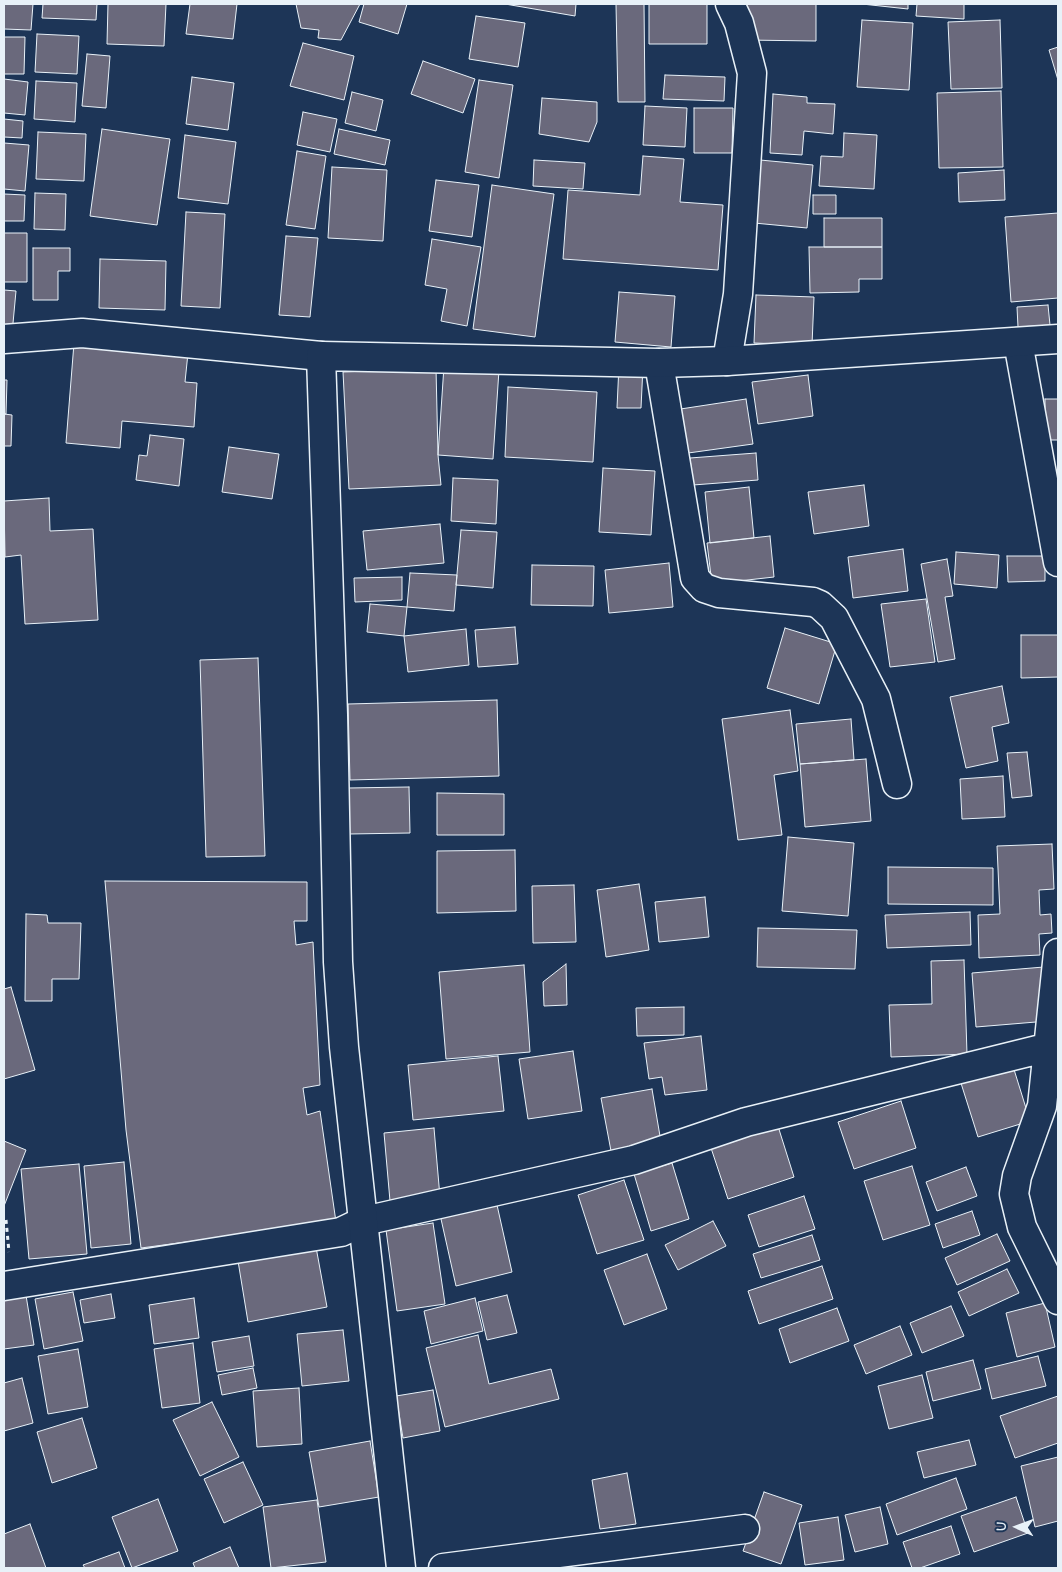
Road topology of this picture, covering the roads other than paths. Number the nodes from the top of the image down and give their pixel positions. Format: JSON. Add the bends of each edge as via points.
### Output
{"nodes":[{"id":1,"x":730,"y":4,"type":"edge"},
{"id":2,"x":4,"y":339,"type":"edge"},
{"id":3,"x":1058,"y":339,"type":"edge"},
{"id":4,"x":1018,"y":342,"type":"junction"},
{"id":5,"x":321,"y":356,"type":"junction"},
{"id":6,"x":727,"y":361,"type":"junction"},
{"id":7,"x":659,"y":363,"type":"junction"},
{"id":8,"x":1058,"y":562,"type":"edge"},
{"id":9,"x":897,"y":784,"type":"dead end"},
{"id":10,"x":1058,"y":953,"type":"edge"},
{"id":11,"x":1049,"y":1047,"type":"junction"},
{"id":12,"x":364,"y":1221,"type":"junction"},
{"id":13,"x":4,"y":1286,"type":"edge"},
{"id":14,"x":1058,"y":1300,"type":"edge"},
{"id":15,"x":745,"y":1530,"type":"dead end"},
{"id":16,"x":401,"y":1568,"type":"edge"},
{"id":17,"x":443,"y":1568,"type":"edge"}],
"edges":[{"from":1,"to":6,"type":"street","via":[[739,23],[752,73],[738,294]]},
{"from":2,"to":5,"type":"street","via":[[82,333]]},
{"from":3,"to":4,"type":"street"},
{"from":4,"to":6,"type":"street"},
{"from":4,"to":8,"type":"street"},
{"from":5,"to":7,"type":"street"},
{"from":5,"to":12,"type":"street","via":[[338,962]]},
{"from":6,"to":7,"type":"street"},
{"from":7,"to":9,"type":"street","via":[[695,578],[704,588],[719,592],[812,602],[834,618],[876,699]]},
{"from":10,"to":11,"type":"street"},
{"from":11,"to":12,"type":"street","via":[[746,1122],[634,1160]]},
{"from":11,"to":14,"type":"street","via":[[1042,1106],[1017,1176],[1014,1194],[1022,1226]]},
{"from":12,"to":13,"type":"street","via":[[341,1232]]},
{"from":12,"to":16,"type":"street"},
{"from":15,"to":17,"type":"street"}]}
